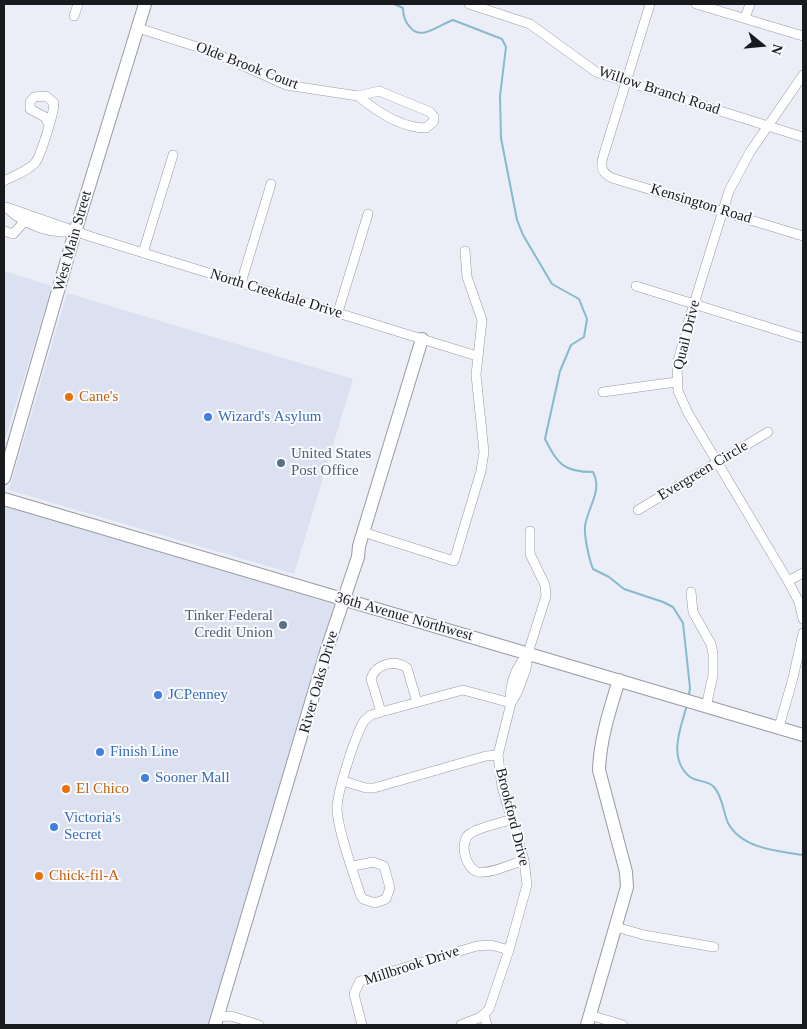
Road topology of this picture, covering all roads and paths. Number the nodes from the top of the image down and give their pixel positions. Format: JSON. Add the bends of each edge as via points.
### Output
{"nodes":[{"id":1,"x":78,"y":4,"type":"edge"},
{"id":2,"x":145,"y":4,"type":"edge"},
{"id":3,"x":469,"y":4,"type":"edge"},
{"id":4,"x":650,"y":4,"type":"edge"},
{"id":5,"x":696,"y":4,"type":"edge"},
{"id":6,"x":750,"y":4,"type":"edge"},
{"id":7,"x":74,"y":16,"type":"dead end"},
{"id":8,"x":745,"y":18,"type":"junction"},
{"id":9,"x":138,"y":28,"type":"junction"},
{"id":10,"x":803,"y":36,"type":"edge"},
{"id":11,"x":803,"y":76,"type":"edge"},
{"id":12,"x":626,"y":82,"type":"junction"},
{"id":13,"x":358,"y":96,"type":"junction"},
{"id":14,"x":48,"y":124,"type":"dead end"},
{"id":15,"x":768,"y":125,"type":"junction"},
{"id":16,"x":803,"y":136,"type":"edge"},
{"id":17,"x":173,"y":155,"type":"dead end"},
{"id":18,"x":4,"y":181,"type":"edge"},
{"id":19,"x":271,"y":184,"type":"dead end"},
{"id":20,"x":4,"y":208,"type":"edge"},
{"id":21,"x":722,"y":211,"type":"junction"},
{"id":22,"x":368,"y":214,"type":"dead end"},
{"id":23,"x":24,"y":222,"type":"junction"},
{"id":24,"x":4,"y":231,"type":"edge"},
{"id":25,"x":75,"y":232,"type":"junction"},
{"id":26,"x":803,"y":236,"type":"edge"},
{"id":27,"x":465,"y":251,"type":"dead end"},
{"id":28,"x":143,"y":253,"type":"junction"},
{"id":29,"x":241,"y":283,"type":"junction"},
{"id":30,"x":636,"y":286,"type":"dead end"},
{"id":31,"x":694,"y":304,"type":"junction"},
{"id":32,"x":338,"y":312,"type":"junction"},
{"id":33,"x":803,"y":338,"type":"edge"},
{"id":34,"x":422,"y":339,"type":"junction"},
{"id":35,"x":477,"y":356,"type":"junction"},
{"id":36,"x":676,"y":382,"type":"junction"},
{"id":37,"x":603,"y":392,"type":"dead end"},
{"id":38,"x":768,"y":432,"type":"dead end"},
{"id":39,"x":718,"y":462,"type":"junction"},
{"id":40,"x":4,"y":478,"type":"edge"},
{"id":41,"x":4,"y":498,"type":"edge"},
{"id":42,"x":638,"y":510,"type":"dead end"},
{"id":43,"x":530,"y":531,"type":"dead end"},
{"id":44,"x":363,"y":532,"type":"junction"},
{"id":45,"x":803,"y":572,"type":"edge"},
{"id":46,"x":788,"y":580,"type":"junction"},
{"id":47,"x":691,"y":592,"type":"dead end"},
{"id":48,"x":345,"y":599,"type":"junction"},
{"id":49,"x":803,"y":619,"type":"edge"},
{"id":50,"x":803,"y":632,"type":"edge"},
{"id":51,"x":528,"y":653,"type":"junction"},
{"id":52,"x":620,"y":680,"type":"junction"},
{"id":53,"x":417,"y":702,"type":"junction"},
{"id":54,"x":510,"y":703,"type":"junction"},
{"id":55,"x":701,"y":705,"type":"junction"},
{"id":56,"x":381,"y":712,"type":"junction"},
{"id":57,"x":778,"y":727,"type":"junction"},
{"id":58,"x":803,"y":735,"type":"edge"},
{"id":59,"x":498,"y":755,"type":"junction"},
{"id":60,"x":343,"y":781,"type":"junction"},
{"id":61,"x":512,"y":820,"type":"junction"},
{"id":62,"x":524,"y":860,"type":"junction"},
{"id":63,"x":353,"y":866,"type":"junction"},
{"id":64,"x":616,"y":927,"type":"junction"},
{"id":65,"x":714,"y":947,"type":"dead end"},
{"id":66,"x":509,"y":950,"type":"junction"},
{"id":67,"x":484,"y":1015,"type":"junction"},
{"id":68,"x":589,"y":1020,"type":"edge"},
{"id":69,"x":216,"y":1021,"type":"edge"},
{"id":70,"x":229,"y":1025,"type":"edge"},
{"id":71,"x":259,"y":1025,"type":"edge"},
{"id":72,"x":362,"y":1025,"type":"edge"},
{"id":73,"x":461,"y":1025,"type":"edge"},
{"id":74,"x":487,"y":1025,"type":"edge"},
{"id":75,"x":622,"y":1025,"type":"edge"}],
"edges":[{"from":1,"to":7,"type":"street"},
{"from":2,"to":9,"type":"main road","name":"West Main Street"},
{"from":3,"to":12,"type":"street","name":"Willow Branch Road","via":[[530,24],[589,67]]},
{"from":4,"to":12,"type":"street"},
{"from":5,"to":8,"type":"street"},
{"from":6,"to":8,"type":"street"},
{"from":8,"to":10,"type":"street"},
{"from":9,"to":13,"type":"street","name":"Olde Brook Court","via":[[210,51],[286,84]]},
{"from":9,"to":25,"type":"main road","name":"West Main Street"},
{"from":11,"to":15,"type":"street","name":"Quail Drive"},
{"from":12,"to":15,"type":"street","name":"Willow Branch Road"},
{"from":12,"to":21,"type":"street","name":"Kensington Road","via":[[602,169],[612,178]]},
{"from":13,"to":13,"type":"street","name":"Olde Brook Court","via":[[372,108],[409,125],[426,128],[434,120],[430,112],[379,91]]},
{"from":14,"to":18,"type":"street","via":[[35,163]]},
{"from":15,"to":16,"type":"street","name":"Willow Branch Road"},
{"from":15,"to":21,"type":"street","name":"Quail Drive","via":[[736,175]]},
{"from":17,"to":28,"type":"street"},
{"from":19,"to":29,"type":"street"},
{"from":20,"to":23,"type":"street"},
{"from":20,"to":25,"type":"street","via":[[60,224]]},
{"from":21,"to":26,"type":"street","name":"Kensington Road"},
{"from":21,"to":31,"type":"street","name":"Quail Drive"},
{"from":22,"to":32,"type":"street"},
{"from":23,"to":24,"type":"street","via":[[13,234]]},
{"from":23,"to":25,"type":"street","via":[[58,233]]},
{"from":25,"to":28,"type":"street","name":"North Creekdale Drive"},
{"from":25,"to":40,"type":"main road","name":"West Main Street"},
{"from":27,"to":35,"type":"street","via":[[467,277],[482,314]]},
{"from":28,"to":29,"type":"street","name":"North Creekdale Drive"},
{"from":29,"to":32,"type":"street","name":"North Creekdale Drive"},
{"from":30,"to":31,"type":"street"},
{"from":31,"to":33,"type":"street"},
{"from":31,"to":36,"type":"street","name":"Quail Drive","via":[[679,355]]},
{"from":32,"to":34,"type":"street","name":"North Creekdale Drive"},
{"from":34,"to":35,"type":"street","name":"North Creekdale Drive"},
{"from":34,"to":44,"type":"main road","name":"River Oaks Drive"},
{"from":35,"to":44,"type":"street","via":[[483,461],[454,561]]},
{"from":36,"to":37,"type":"street"},
{"from":36,"to":39,"type":"street","name":"Quail Drive","via":[[688,413]]},
{"from":38,"to":39,"type":"street","name":"Evergreen Circle"},
{"from":39,"to":42,"type":"street","name":"Evergreen Circle"},
{"from":39,"to":46,"type":"street","name":"Quail Drive"},
{"from":41,"to":48,"type":"main road","name":"36th Avenue Northwest"},
{"from":43,"to":51,"type":"street","name":"Brookford Drive","via":[[530,554],[545,585],[546,596]]},
{"from":44,"to":48,"type":"main road","name":"River Oaks Drive"},
{"from":45,"to":46,"type":"street"},
{"from":46,"to":49,"type":"street","name":"Quail Drive"},
{"from":47,"to":55,"type":"street","via":[[693,612],[712,649],[713,675]]},
{"from":48,"to":51,"type":"main road","name":"36th Avenue Northwest"},
{"from":48,"to":69,"type":"main road","name":"River Oaks Drive","via":[[327,649]]},
{"from":50,"to":57,"type":"street"},
{"from":51,"to":52,"type":"main road","name":"36th Avenue Northwest"},
{"from":51,"to":54,"type":"street","name":"Brookford Drive","via":[[516,667]]},
{"from":52,"to":55,"type":"main road","name":"36th Avenue Northwest"},
{"from":52,"to":64,"type":"main road","via":[[608,713],[600,763],[600,777],[627,880]]},
{"from":53,"to":54,"type":"street","via":[[463,690]]},
{"from":53,"to":56,"type":"street"},
{"from":53,"to":56,"type":"street","via":[[406,668],[400,664],[389,664],[376,669],[371,679]]},
{"from":54,"to":59,"type":"street","name":"Brookford Drive"},
{"from":55,"to":57,"type":"main road","name":"36th Avenue Northwest"},
{"from":56,"to":60,"type":"street","via":[[371,715],[361,725]]},
{"from":57,"to":58,"type":"main road","name":"36th Avenue Northwest"},
{"from":59,"to":60,"type":"street","via":[[374,788]]},
{"from":59,"to":61,"type":"street","name":"Brookford Drive","via":[[499,774]]},
{"from":60,"to":63,"type":"street","via":[[337,809]]},
{"from":61,"to":62,"type":"street","name":"Brookford Drive"},
{"from":61,"to":62,"type":"street","via":[[471,833],[465,840],[466,857],[472,869],[480,872]]},
{"from":62,"to":66,"type":"street","name":"Brookford Drive","via":[[526,895]]},
{"from":63,"to":63,"type":"street","via":[[363,899],[375,903],[386,899],[390,888],[384,866],[373,862]]},
{"from":64,"to":65,"type":"street"},
{"from":64,"to":68,"type":"main road"},
{"from":66,"to":67,"type":"street","name":"Brookford Drive","via":[[492,1003]]},
{"from":66,"to":72,"type":"street","name":"Millbrook Drive","via":[[491,945],[477,946],[360,981],[354,994]]},
{"from":67,"to":73,"type":"street"},
{"from":67,"to":74,"type":"street"},
{"from":68,"to":75,"type":"street"},
{"from":69,"to":70,"type":"street"},
{"from":69,"to":71,"type":"street","via":[[231,1016]]}]}
